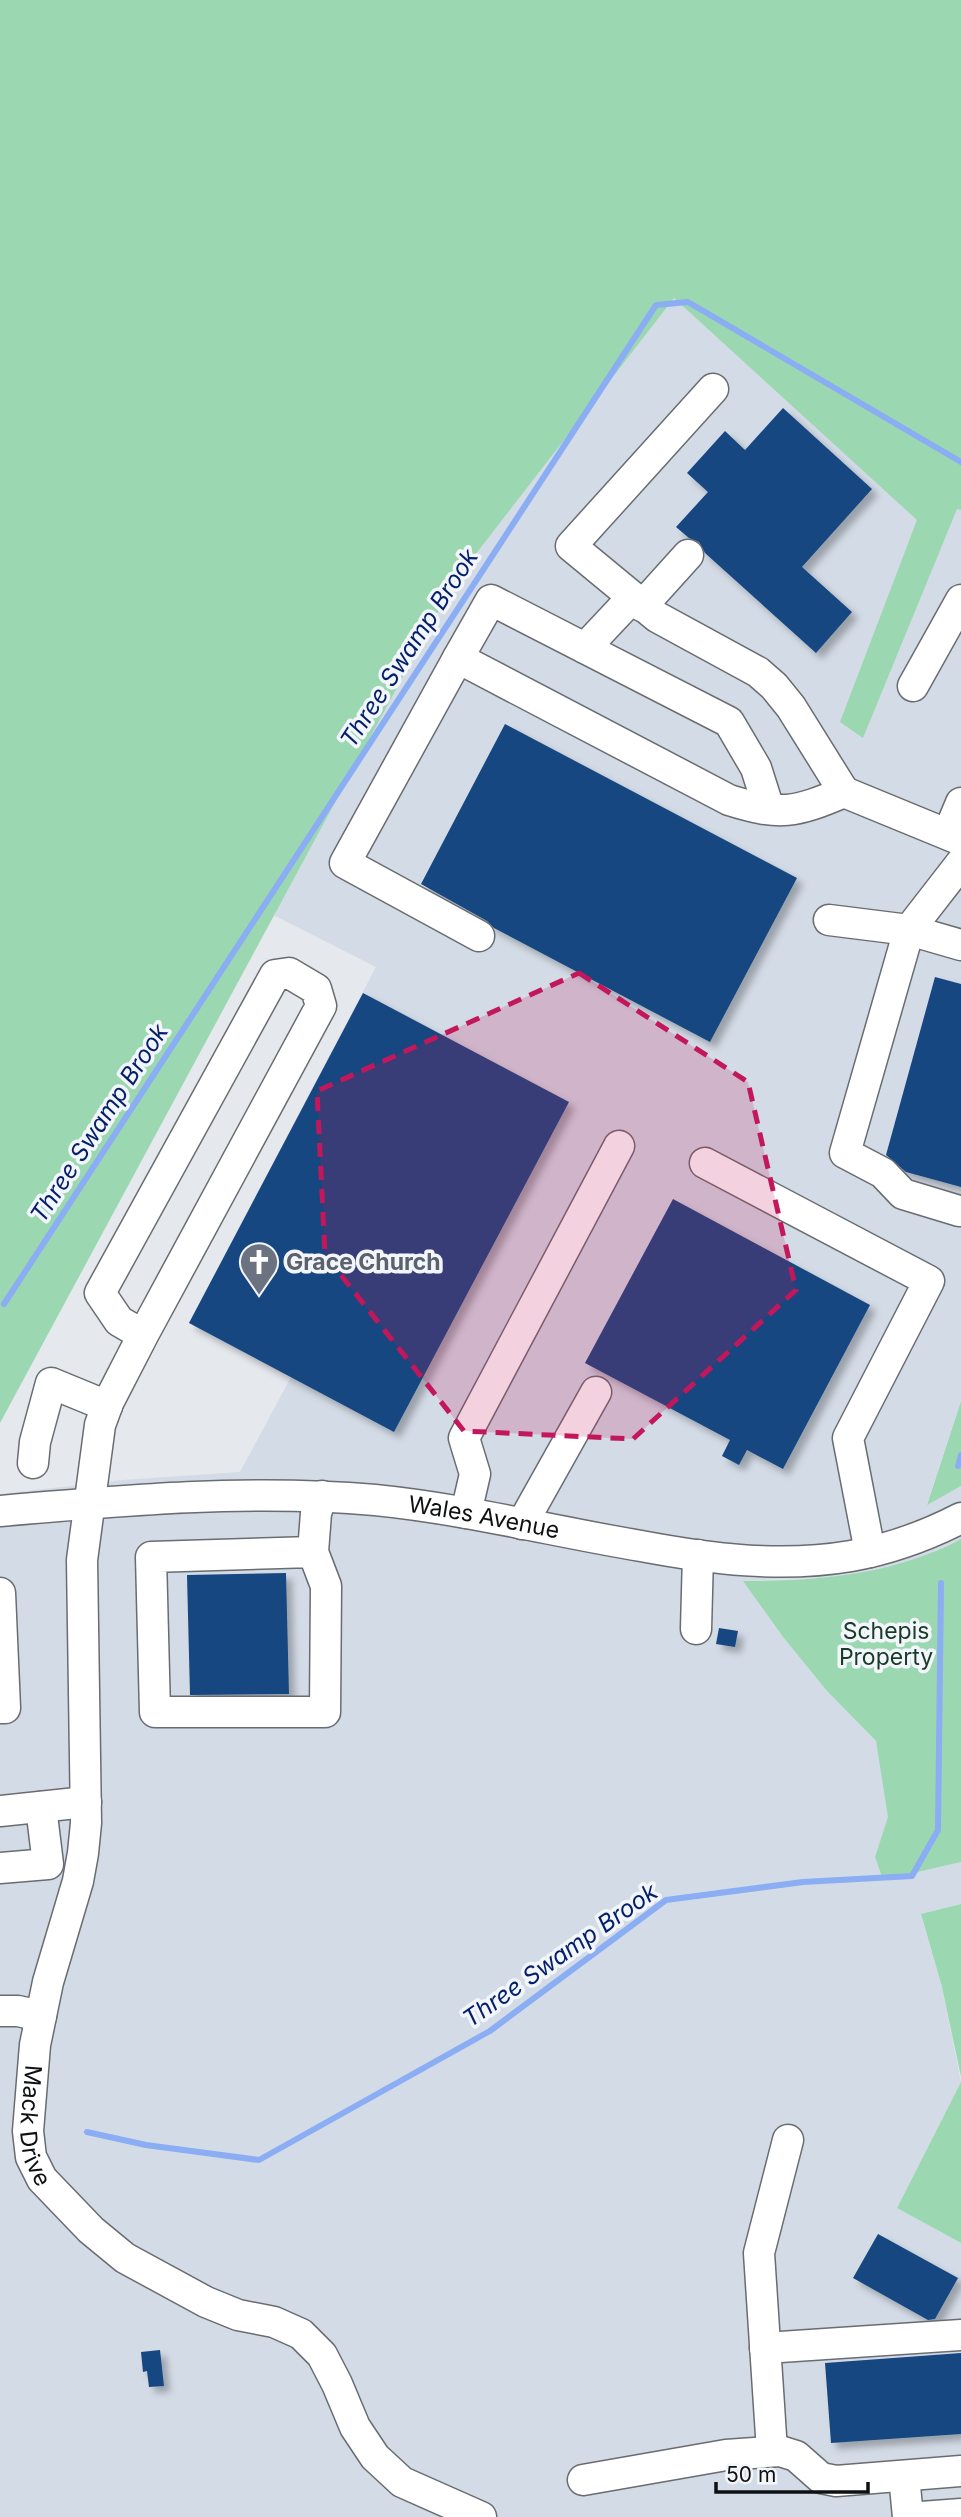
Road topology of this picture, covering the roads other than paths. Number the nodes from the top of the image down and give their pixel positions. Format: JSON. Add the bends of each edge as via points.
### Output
{"nodes":[{"id":1,"x":713,"y":389,"type":"dead end"},
{"id":2,"x":688,"y":555,"type":"dead end"},
{"id":3,"x":637,"y":602,"type":"junction"},
{"id":4,"x":958,"y":612,"type":"edge"},
{"id":5,"x":585,"y":648,"type":"junction"},
{"id":6,"x":458,"y":658,"type":"junction"},
{"id":7,"x":913,"y":686,"type":"dead end"},
{"id":8,"x":844,"y":792,"type":"junction"},
{"id":9,"x":961,"y":803,"type":"edge"},
{"id":10,"x":769,"y":809,"type":"junction"},
{"id":11,"x":954,"y":837,"type":"edge"},
{"id":12,"x":961,"y":863,"type":"edge"},
{"id":13,"x":829,"y":920,"type":"dead end"},
{"id":14,"x":909,"y":930,"type":"junction"},
{"id":15,"x":479,"y":936,"type":"dead end"},
{"id":16,"x":961,"y":945,"type":"edge"},
{"id":17,"x":619,"y":1146,"type":"dead end"},
{"id":18,"x":705,"y":1163,"type":"dead end"},
{"id":19,"x":959,"y":1211,"type":"dead end"},
{"id":20,"x":142,"y":1335,"type":"junction"},
{"id":21,"x":596,"y":1392,"type":"dead end"},
{"id":22,"x":107,"y":1406,"type":"junction"},
{"id":23,"x":33,"y":1463,"type":"dead end"},
{"id":24,"x":321,"y":1496,"type":"junction"},
{"id":25,"x":89,"y":1503,"type":"junction"},
{"id":26,"x":0,"y":1511,"type":"edge"},
{"id":27,"x":466,"y":1513,"type":"junction"},
{"id":28,"x":961,"y":1518,"type":"edge"},
{"id":29,"x":522,"y":1524,"type":"junction"},
{"id":30,"x":313,"y":1552,"type":"junction"},
{"id":31,"x":870,"y":1552,"type":"junction"},
{"id":32,"x":698,"y":1555,"type":"junction"},
{"id":33,"x":0,"y":1593,"type":"edge"},
{"id":34,"x":696,"y":1629,"type":"dead end"},
{"id":35,"x":0,"y":1709,"type":"edge"},
{"id":36,"x":86,"y":1802,"type":"junction"},
{"id":37,"x":41,"y":1807,"type":"junction"},
{"id":38,"x":0,"y":1811,"type":"edge"},
{"id":39,"x":0,"y":1868,"type":"edge"},
{"id":40,"x":0,"y":2011,"type":"edge"},
{"id":41,"x":41,"y":2016,"type":"junction"},
{"id":42,"x":788,"y":2140,"type":"dead end"},
{"id":43,"x":961,"y":2334,"type":"edge"},
{"id":44,"x":765,"y":2348,"type":"junction"},
{"id":45,"x":772,"y":2451,"type":"junction"},
{"id":46,"x":961,"y":2471,"type":"edge"},
{"id":47,"x":904,"y":2476,"type":"junction"},
{"id":48,"x":583,"y":2480,"type":"dead end"},
{"id":49,"x":961,"y":2514,"type":"edge"},
{"id":50,"x":481,"y":2517,"type":"edge"},
{"id":51,"x":908,"y":2517,"type":"edge"},
{"id":52,"x":921,"y":2517,"type":"edge"}],
"edges":[{"from":1,"to":3,"type":"street","via":[[571,546]]},
{"from":2,"to":3,"type":"street"},
{"from":3,"to":5,"type":"street"},
{"from":3,"to":8,"type":"street","via":[[758,672],[774,686]]},
{"from":4,"to":7,"type":"street"},
{"from":5,"to":6,"type":"street","via":[[491,600]]},
{"from":5,"to":10,"type":"street","via":[[729,722],[756,768]]},
{"from":6,"to":10,"type":"street","via":[[729,800]]},
{"from":6,"to":15,"type":"street","via":[[345,863]]},
{"from":8,"to":10,"type":"street","via":[[784,812]]},
{"from":8,"to":11,"type":"street"},
{"from":9,"to":11,"type":"street"},
{"from":12,"to":14,"type":"street"},
{"from":13,"to":14,"type":"street"},
{"from":14,"to":16,"type":"street"},
{"from":14,"to":19,"type":"street","via":[[845,1153],[883,1173],[903,1194]]},
{"from":17,"to":27,"type":"street","via":[[464,1438],[475,1474]]},
{"from":18,"to":31,"type":"street","via":[[929,1280],[848,1438]]},
{"from":20,"to":20,"type":"street","name":"Mack Drive","via":[[321,1006],[316,989],[289,973],[275,975],[100,1293],[119,1321]]},
{"from":20,"to":22,"type":"street","name":"Mack Drive"},
{"from":21,"to":29,"type":"street"},
{"from":22,"to":23,"type":"street","via":[[51,1383]]},
{"from":22,"to":25,"type":"street","name":"Mack Drive","via":[[96,1446]]},
{"from":24,"to":25,"type":"street","name":"Wales Avenue","via":[[221,1495]]},
{"from":24,"to":27,"type":"street","name":"Wales Avenue"},
{"from":24,"to":30,"type":"street"},
{"from":25,"to":26,"type":"street","name":"Wales Avenue"},
{"from":25,"to":36,"type":"street","name":"Mack Drive","via":[[82,1560]]},
{"from":27,"to":29,"type":"street","name":"Wales Avenue"},
{"from":28,"to":31,"type":"street","name":"Wales Avenue"},
{"from":29,"to":32,"type":"street","name":"Wales Avenue"},
{"from":30,"to":30,"type":"street","via":[[326,1586],[326,1712],[155,1712],[151,1557]]},
{"from":31,"to":32,"type":"street","name":"Wales Avenue","via":[[778,1562]]},
{"from":32,"to":34,"type":"street"},
{"from":33,"to":35,"type":"street","via":[[5,1708]]},
{"from":36,"to":37,"type":"street"},
{"from":36,"to":41,"type":"street","name":"Mack Drive","via":[[78,1881]]},
{"from":37,"to":38,"type":"street"},
{"from":37,"to":39,"type":"street","via":[[48,1864]]},
{"from":40,"to":41,"type":"street"},
{"from":41,"to":50,"type":"street","name":"Mack Drive","via":[[28,2131],[31,2157],[55,2194],[125,2258],[167,2282],[216,2307],[301,2334],[322,2355],[355,2427],[375,2457],[402,2482]]},
{"from":42,"to":44,"type":"street","via":[[759,2253]]},
{"from":43,"to":44,"type":"street"},
{"from":44,"to":45,"type":"street"},
{"from":45,"to":47,"type":"street","via":[[788,2452],[821,2478],[836,2481]]},
{"from":45,"to":48,"type":"street"},
{"from":46,"to":47,"type":"street"},
{"from":47,"to":51,"type":"street"},
{"from":49,"to":52,"type":"street"}]}
